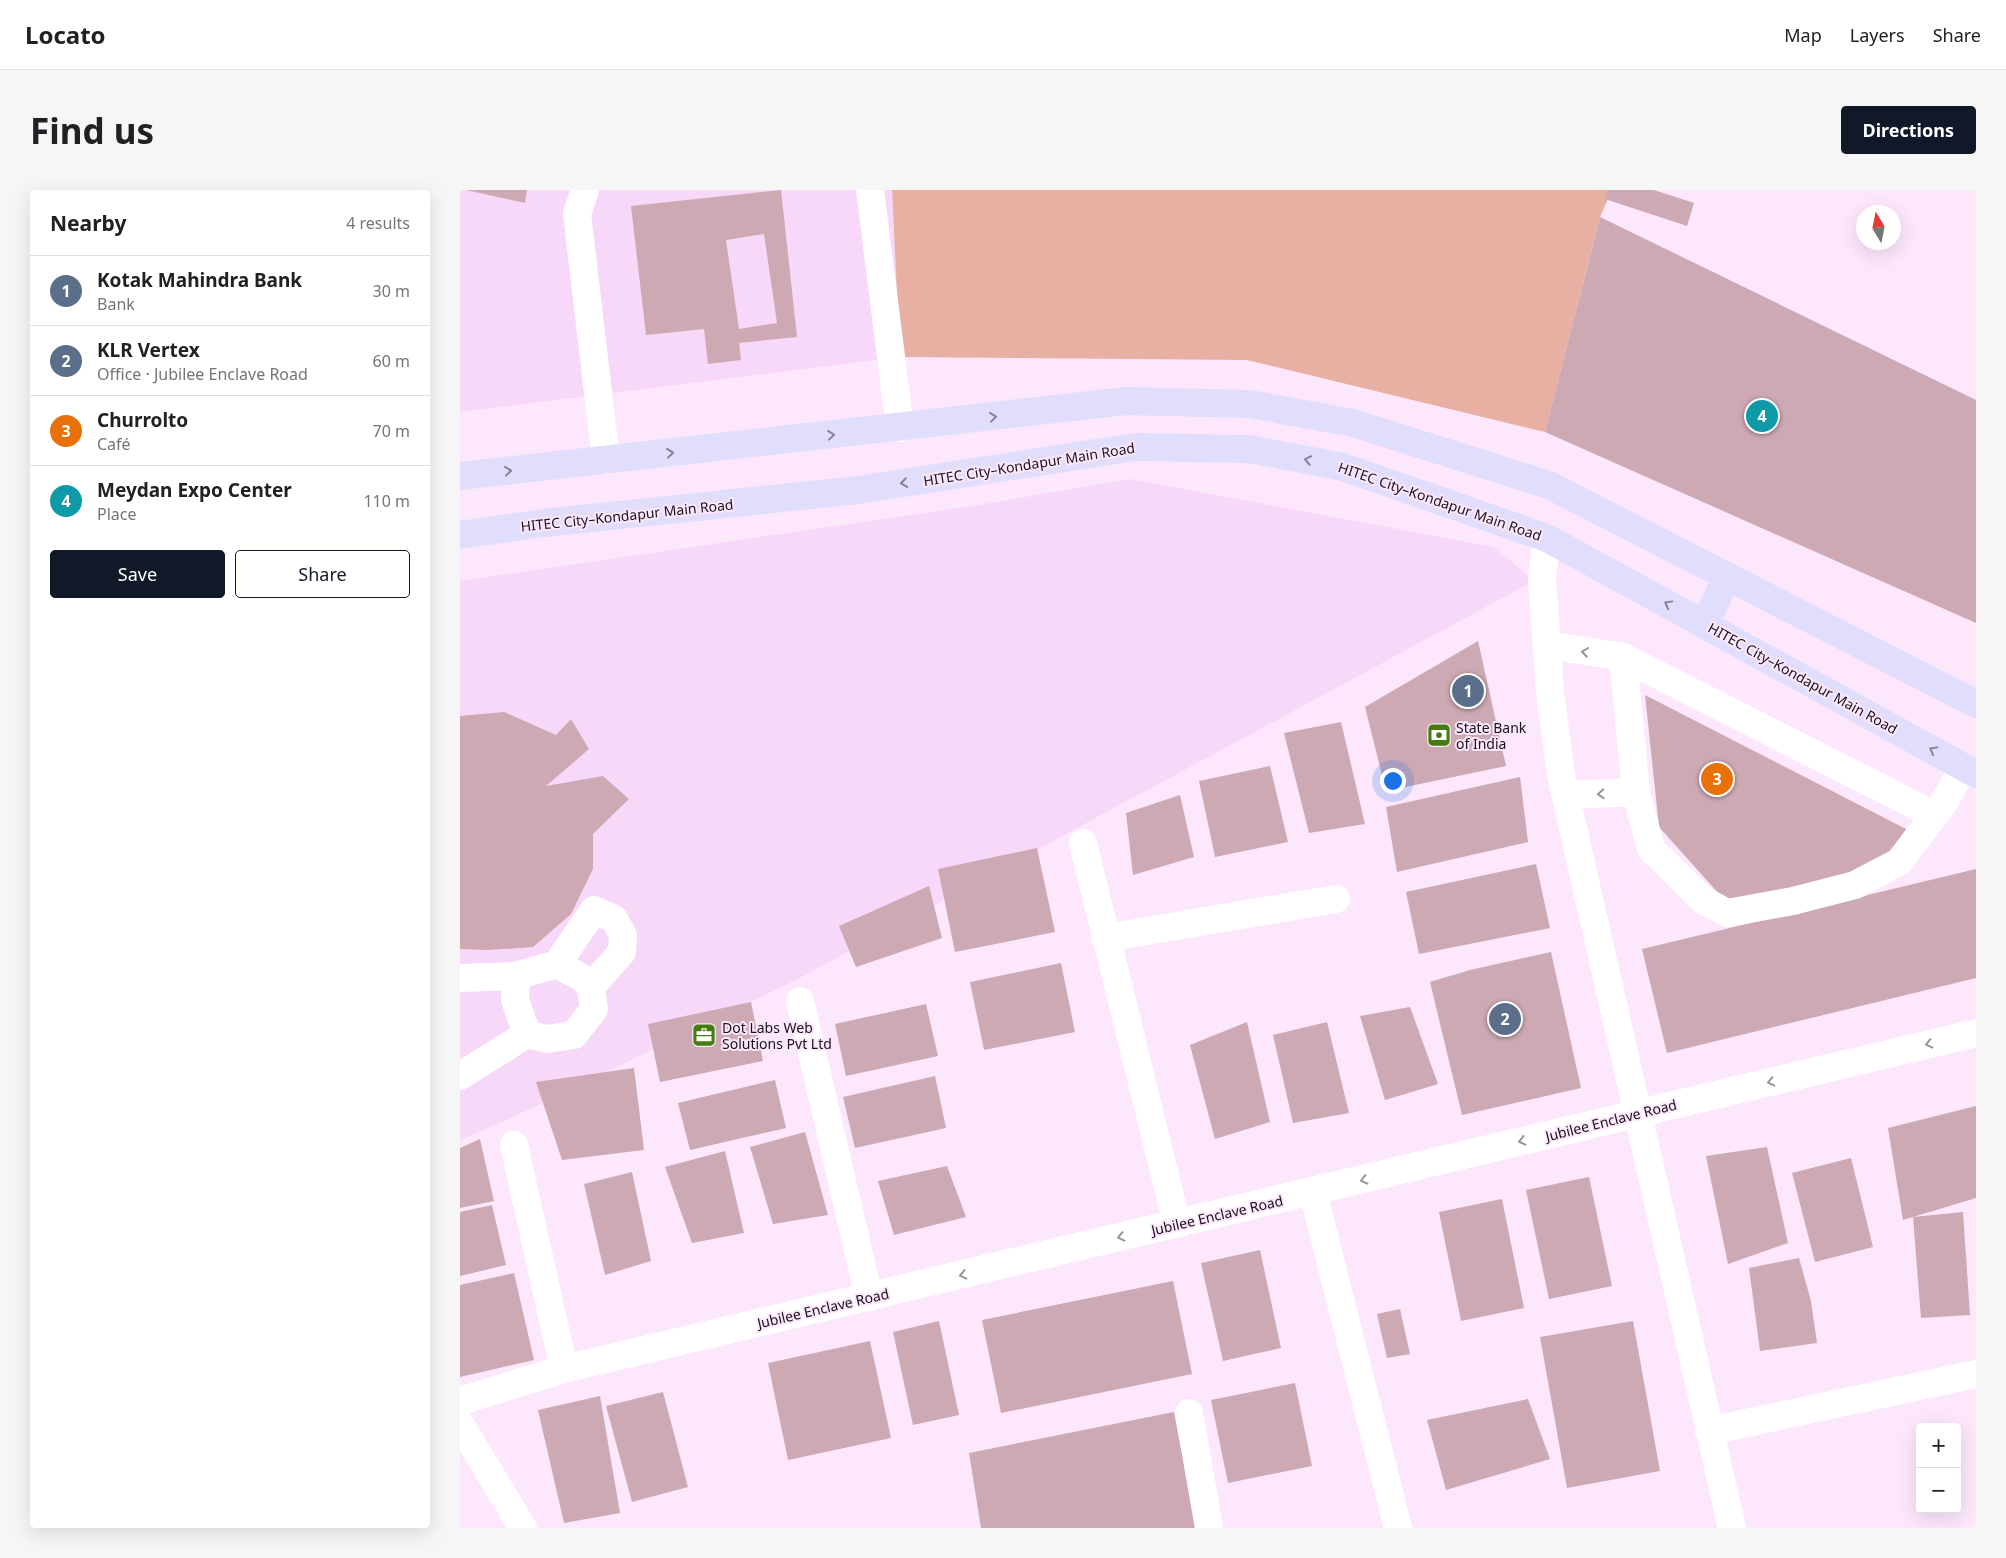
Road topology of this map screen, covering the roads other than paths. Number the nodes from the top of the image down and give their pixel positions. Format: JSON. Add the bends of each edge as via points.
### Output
{"nodes":[{"id":1,"x":585,"y":190,"type":"edge"},
{"id":2,"x":870,"y":190,"type":"edge"},
{"id":3,"x":900,"y":428,"type":"junction"},
{"id":4,"x":606,"y":460,"type":"junction"},
{"id":5,"x":460,"y":476,"type":"edge"},
{"id":6,"x":460,"y":534,"type":"edge"},
{"id":7,"x":1547,"y":538,"type":"junction"},
{"id":8,"x":1727,"y":577,"type":"junction"},
{"id":9,"x":1705,"y":624,"type":"junction"},
{"id":10,"x":1547,"y":645,"type":"junction"},
{"id":11,"x":1622,"y":657,"type":"junction"},
{"id":12,"x":1971,"y":698,"type":"edge"},
{"id":13,"x":1970,"y":770,"type":"edge"},
{"id":14,"x":1636,"y":792,"type":"junction"},
{"id":15,"x":1566,"y":795,"type":"junction"},
{"id":16,"x":1934,"y":815,"type":"junction"},
{"id":17,"x":1083,"y":843,"type":"dead end"},
{"id":18,"x":1336,"y":899,"type":"dead end"},
{"id":19,"x":1105,"y":938,"type":"junction"},
{"id":20,"x":557,"y":964,"type":"junction"},
{"id":21,"x":516,"y":976,"type":"junction"},
{"id":22,"x":460,"y":978,"type":"edge"},
{"id":23,"x":591,"y":987,"type":"junction"},
{"id":24,"x":800,"y":1001,"type":"dead end"},
{"id":25,"x":1976,"y":1033,"type":"edge"},
{"id":26,"x":527,"y":1034,"type":"junction"},
{"id":27,"x":460,"y":1076,"type":"edge"},
{"id":28,"x":1638,"y":1114,"type":"junction"},
{"id":29,"x":514,"y":1145,"type":"dead end"},
{"id":30,"x":1313,"y":1192,"type":"junction"},
{"id":31,"x":1177,"y":1224,"type":"junction"},
{"id":32,"x":869,"y":1297,"type":"junction"},
{"id":33,"x":564,"y":1369,"type":"junction"},
{"id":34,"x":1976,"y":1374,"type":"edge"},
{"id":35,"x":460,"y":1401,"type":"edge"},
{"id":36,"x":1189,"y":1413,"type":"dead end"},
{"id":37,"x":460,"y":1424,"type":"edge"},
{"id":38,"x":1709,"y":1431,"type":"junction"},
{"id":39,"x":523,"y":1528,"type":"edge"},
{"id":40,"x":1209,"y":1528,"type":"edge"},
{"id":41,"x":1398,"y":1528,"type":"edge"},
{"id":42,"x":1732,"y":1528,"type":"edge"}],
"edges":[{"from":1,"to":4,"type":"street","via":[[577,214]]},
{"from":2,"to":3,"type":"street"},
{"from":4,"to":3,"type":"main road","one_way":true},
{"from":3,"to":8,"type":"main road","one_way":true,"via":[[1126,401],[1250,404],[1353,423],[1548,485]]},
{"from":5,"to":4,"type":"main road","one_way":true},
{"from":7,"to":6,"type":"main road","name":"HITEC City–Kondapur Main Road","one_way":true,"via":[[1343,467],[1249,449],[1135,447],[858,490]]},
{"from":9,"to":7,"type":"main road","name":"HITEC City–Kondapur Main Road","one_way":true},
{"from":7,"to":10,"type":"street","via":[[1542,577]]},
{"from":8,"to":9,"type":"main road"},
{"from":8,"to":12,"type":"main road"},
{"from":13,"to":9,"type":"main road","name":"HITEC City–Kondapur Main Road","one_way":true},
{"from":11,"to":10,"type":"street","one_way":true},
{"from":10,"to":15,"type":"street","via":[[1550,692]]},
{"from":11,"to":14,"type":"street"},
{"from":11,"to":16,"type":"street"},
{"from":13,"to":16,"type":"street"},
{"from":14,"to":15,"type":"street","one_way":true},
{"from":14,"to":16,"type":"street","via":[[1651,849],[1703,900],[1727,913],[1855,885],[1899,862]]},
{"from":15,"to":28,"type":"street"},
{"from":17,"to":19,"type":"street"},
{"from":18,"to":19,"type":"street"},
{"from":19,"to":31,"type":"street"},
{"from":20,"to":21,"type":"street"},
{"from":20,"to":23,"type":"street"},
{"from":20,"to":23,"type":"street","via":[[594,910],[614,919],[623,935],[622,952]]},
{"from":21,"to":22,"type":"street"},
{"from":21,"to":26,"type":"street","via":[[515,1000]]},
{"from":23,"to":26,"type":"street","via":[[594,1009],[574,1035],[547,1039]]},
{"from":24,"to":32,"type":"street"},
{"from":25,"to":28,"type":"street","name":"Jubilee Enclave Road","one_way":true},
{"from":26,"to":27,"type":"street"},
{"from":28,"to":30,"type":"street","name":"Jubilee Enclave Road","one_way":true},
{"from":28,"to":38,"type":"street"},
{"from":29,"to":33,"type":"street"},
{"from":30,"to":31,"type":"street","name":"Jubilee Enclave Road"},
{"from":30,"to":41,"type":"street"},
{"from":31,"to":32,"type":"street","name":"Jubilee Enclave Road","one_way":true},
{"from":32,"to":33,"type":"street","name":"Jubilee Enclave Road"},
{"from":33,"to":35,"type":"street","name":"Jubilee Enclave Road"},
{"from":34,"to":38,"type":"street"},
{"from":36,"to":40,"type":"street"},
{"from":37,"to":39,"type":"street"},
{"from":38,"to":42,"type":"street"}]}
